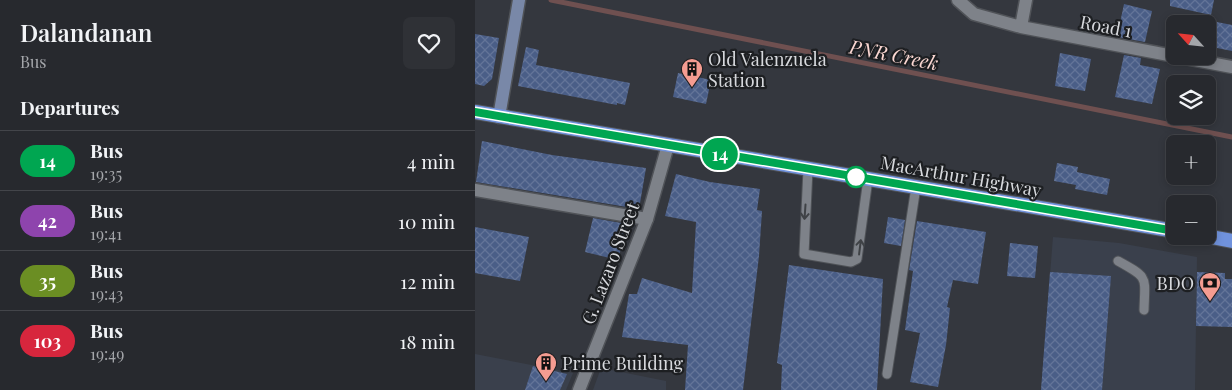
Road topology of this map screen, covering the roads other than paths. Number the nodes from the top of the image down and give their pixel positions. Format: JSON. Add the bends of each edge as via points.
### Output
{"nodes":[{"id":1,"x":519,"y":0,"type":"edge"},
{"id":2,"x":958,"y":0,"type":"edge"},
{"id":3,"x":1026,"y":0,"type":"edge"},
{"id":4,"x":1021,"y":27,"type":"junction"},
{"id":5,"x":1232,"y":67,"type":"edge"},
{"id":6,"x":475,"y":112,"type":"edge"},
{"id":7,"x":499,"y":117,"type":"junction"},
{"id":8,"x":668,"y":145,"type":"junction"},
{"id":9,"x":808,"y":169,"type":"junction"},
{"id":10,"x":868,"y":179,"type":"junction"},
{"id":11,"x":916,"y":187,"type":"junction"},
{"id":12,"x":475,"y":190,"type":"edge"},
{"id":13,"x":647,"y":219,"type":"junction"},
{"id":14,"x":1166,"y":229,"type":"edge"},
{"id":15,"x":1216,"y":238,"type":"edge"},
{"id":16,"x":1232,"y":241,"type":"edge"},
{"id":17,"x":1118,"y":260,"type":"dead end"},
{"id":18,"x":1144,"y":310,"type":"dead end"},
{"id":19,"x":887,"y":374,"type":"dead end"},
{"id":20,"x":579,"y":390,"type":"edge"}],
"edges":[{"from":1,"to":7,"type":"main road"},
{"from":2,"to":4,"type":"street","name":"Road 1","via":[[974,14]]},
{"from":3,"to":4,"type":"street"},
{"from":4,"to":5,"type":"street","name":"Road 1"},
{"from":6,"to":7,"type":"highway","name":"MacArthur Highway"},
{"from":7,"to":8,"type":"highway","name":"MacArthur Highway"},
{"from":8,"to":9,"type":"highway","name":"MacArthur Highway"},
{"from":8,"to":13,"type":"street","name":"G. Lazaro Street"},
{"from":9,"to":10,"type":"highway","name":"MacArthur Highway"},
{"from":9,"to":10,"type":"lane","one_way":true,"via":[[804,254],[851,262],[857,259]]},
{"from":10,"to":11,"type":"highway","name":"MacArthur Highway"},
{"from":11,"to":14,"type":"highway","name":"MacArthur Highway"},
{"from":11,"to":19,"type":"lane"},
{"from":12,"to":13,"type":"street"},
{"from":13,"to":20,"type":"street","name":"G. Lazaro Street"},
{"from":15,"to":16,"type":"highway"},
{"from":17,"to":18,"type":"lane","via":[[1145,280]]}]}
